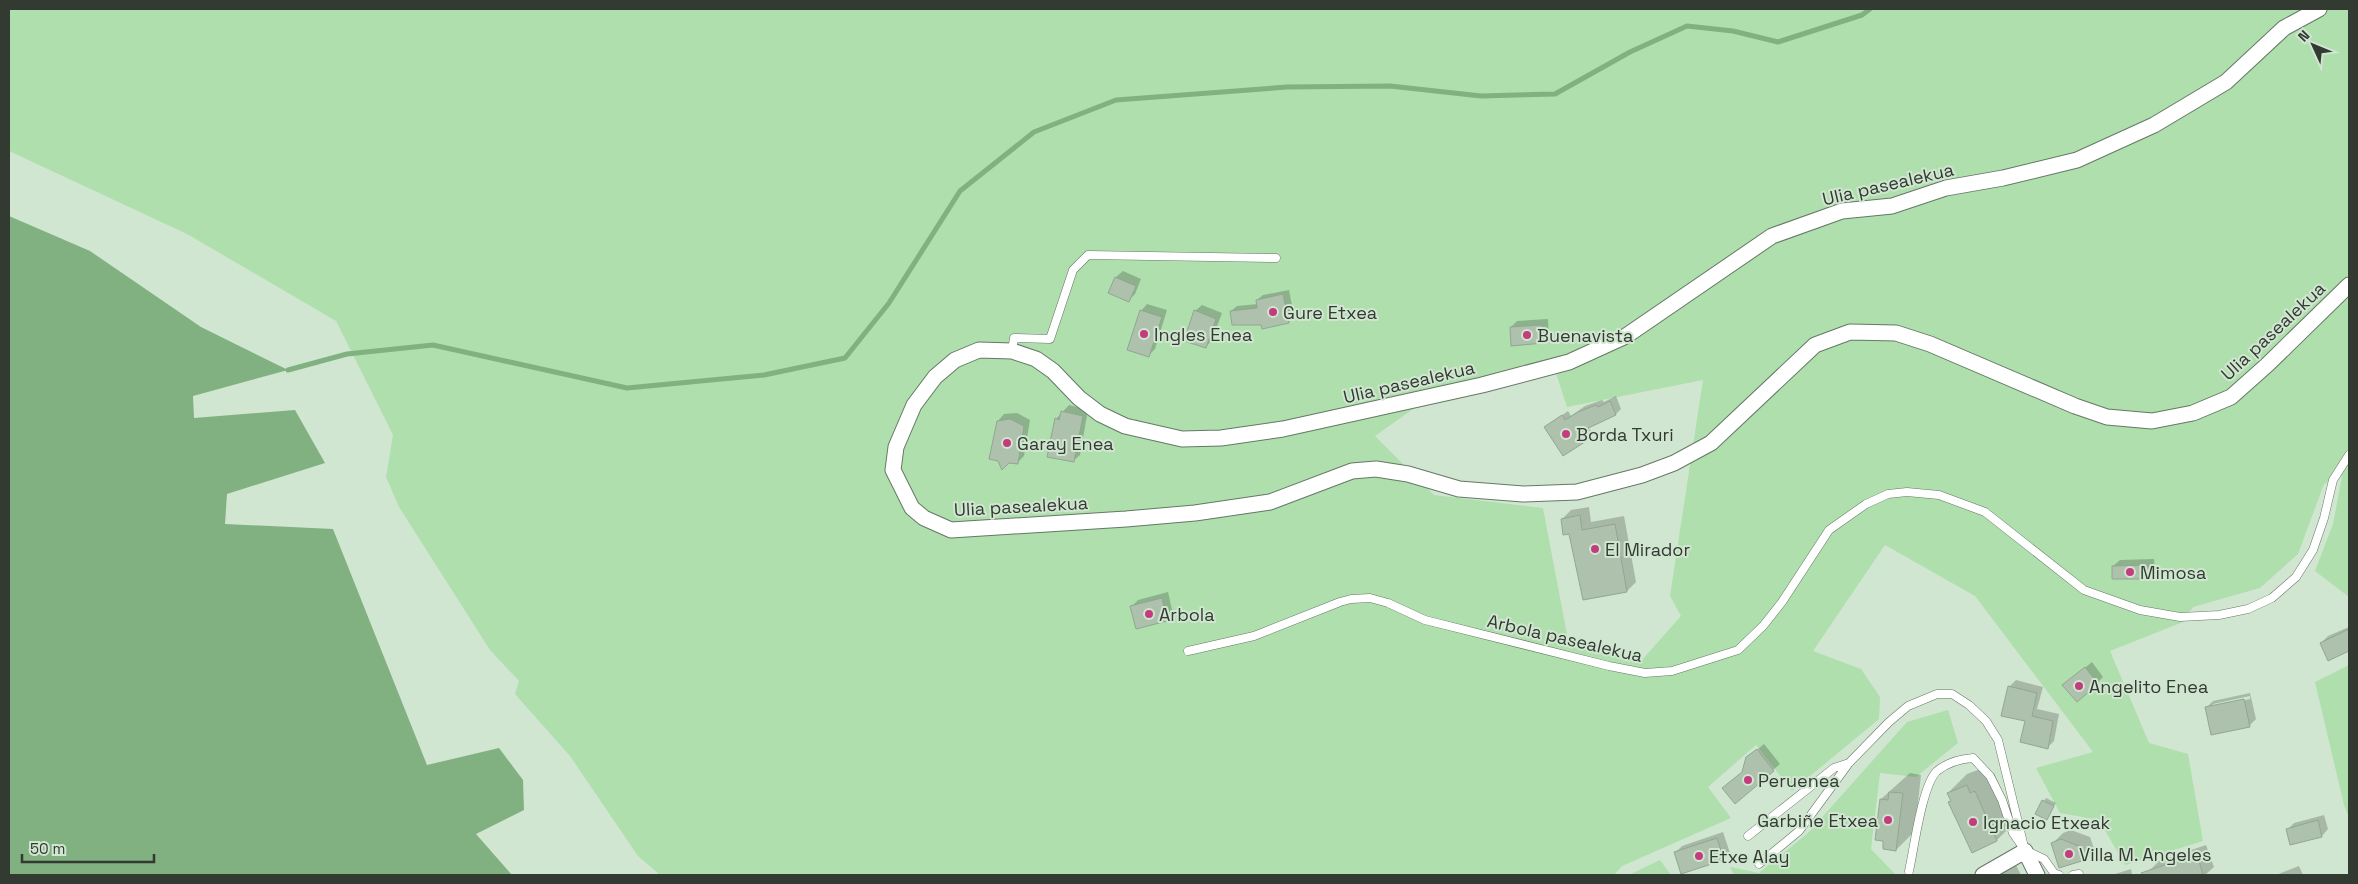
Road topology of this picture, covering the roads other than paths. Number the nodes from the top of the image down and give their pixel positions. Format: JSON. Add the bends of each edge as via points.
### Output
{"nodes":[{"id":1,"x":2319,"y":9,"type":"edge"},
{"id":2,"x":1276,"y":258,"type":"dead end"},
{"id":3,"x":2349,"y":285,"type":"edge"},
{"id":4,"x":1012,"y":351,"type":"junction"},
{"id":5,"x":2349,"y":455,"type":"edge"},
{"id":6,"x":1188,"y":651,"type":"dead end"},
{"id":7,"x":1849,"y":763,"type":"junction"},
{"id":8,"x":1748,"y":836,"type":"dead end"},
{"id":9,"x":2025,"y":851,"type":"junction"},
{"id":10,"x":1759,"y":864,"type":"dead end"},
{"id":11,"x":1909,"y":871,"type":"dead end"},
{"id":12,"x":1983,"y":875,"type":"edge"},
{"id":13,"x":2037,"y":875,"type":"edge"},
{"id":14,"x":2059,"y":875,"type":"edge"}],
"edges":[{"from":1,"to":4,"type":"street","name":"Ulia pasealekua","via":[[2284,28],[2226,82],[2154,125],[2077,160],[1946,188],[1892,206],[1842,211],[1767,238],[1626,336],[1569,362],[1482,385],[1283,429],[1221,438],[1182,439],[1125,426],[1100,414],[1078,398],[1053,371],[1036,359]]},
{"from":2,"to":4,"type":"lane","via":[[1088,255],[1073,270],[1050,339],[1014,338]]},
{"from":3,"to":4,"type":"street","name":"Ulia pasealekua","via":[[2231,397],[2193,413],[2152,421],[2108,417],[2075,406],[1930,344],[1896,333],[1850,332],[1815,345],[1711,443],[1642,476],[1577,492],[1523,494],[1459,489],[1408,474],[1376,469],[1352,472],[1270,502],[1126,520],[950,530],[924,518],[912,508],[893,470],[896,447],[914,405],[936,377],[955,360],[979,350]]},
{"from":5,"to":6,"type":"lane","name":"Arbola pasealekua","via":[[2333,480],[2313,550],[2296,577],[2272,598],[2219,615],[2180,617],[2140,610],[2084,590],[1985,512],[1938,495],[1907,492],[1888,494],[1866,504],[1829,530],[1782,602],[1738,650],[1672,671],[1645,673],[1609,666],[1425,620],[1370,598],[1340,602],[1254,636]]},
{"from":7,"to":8,"type":"lane","via":[[1834,768]]},
{"from":7,"to":9,"type":"lane","via":[[1908,706],[1937,694],[1952,694],[1986,721],[1998,740]]},
{"from":7,"to":10,"type":"lane","via":[[1799,831]]},
{"from":9,"to":11,"type":"lane","via":[[2013,833],[1990,776],[1973,758],[1956,760],[1936,772],[1926,791]]},
{"from":9,"to":12,"type":"street"},
{"from":9,"to":13,"type":"street"},
{"from":9,"to":14,"type":"lane","via":[[2044,859]]}]}
